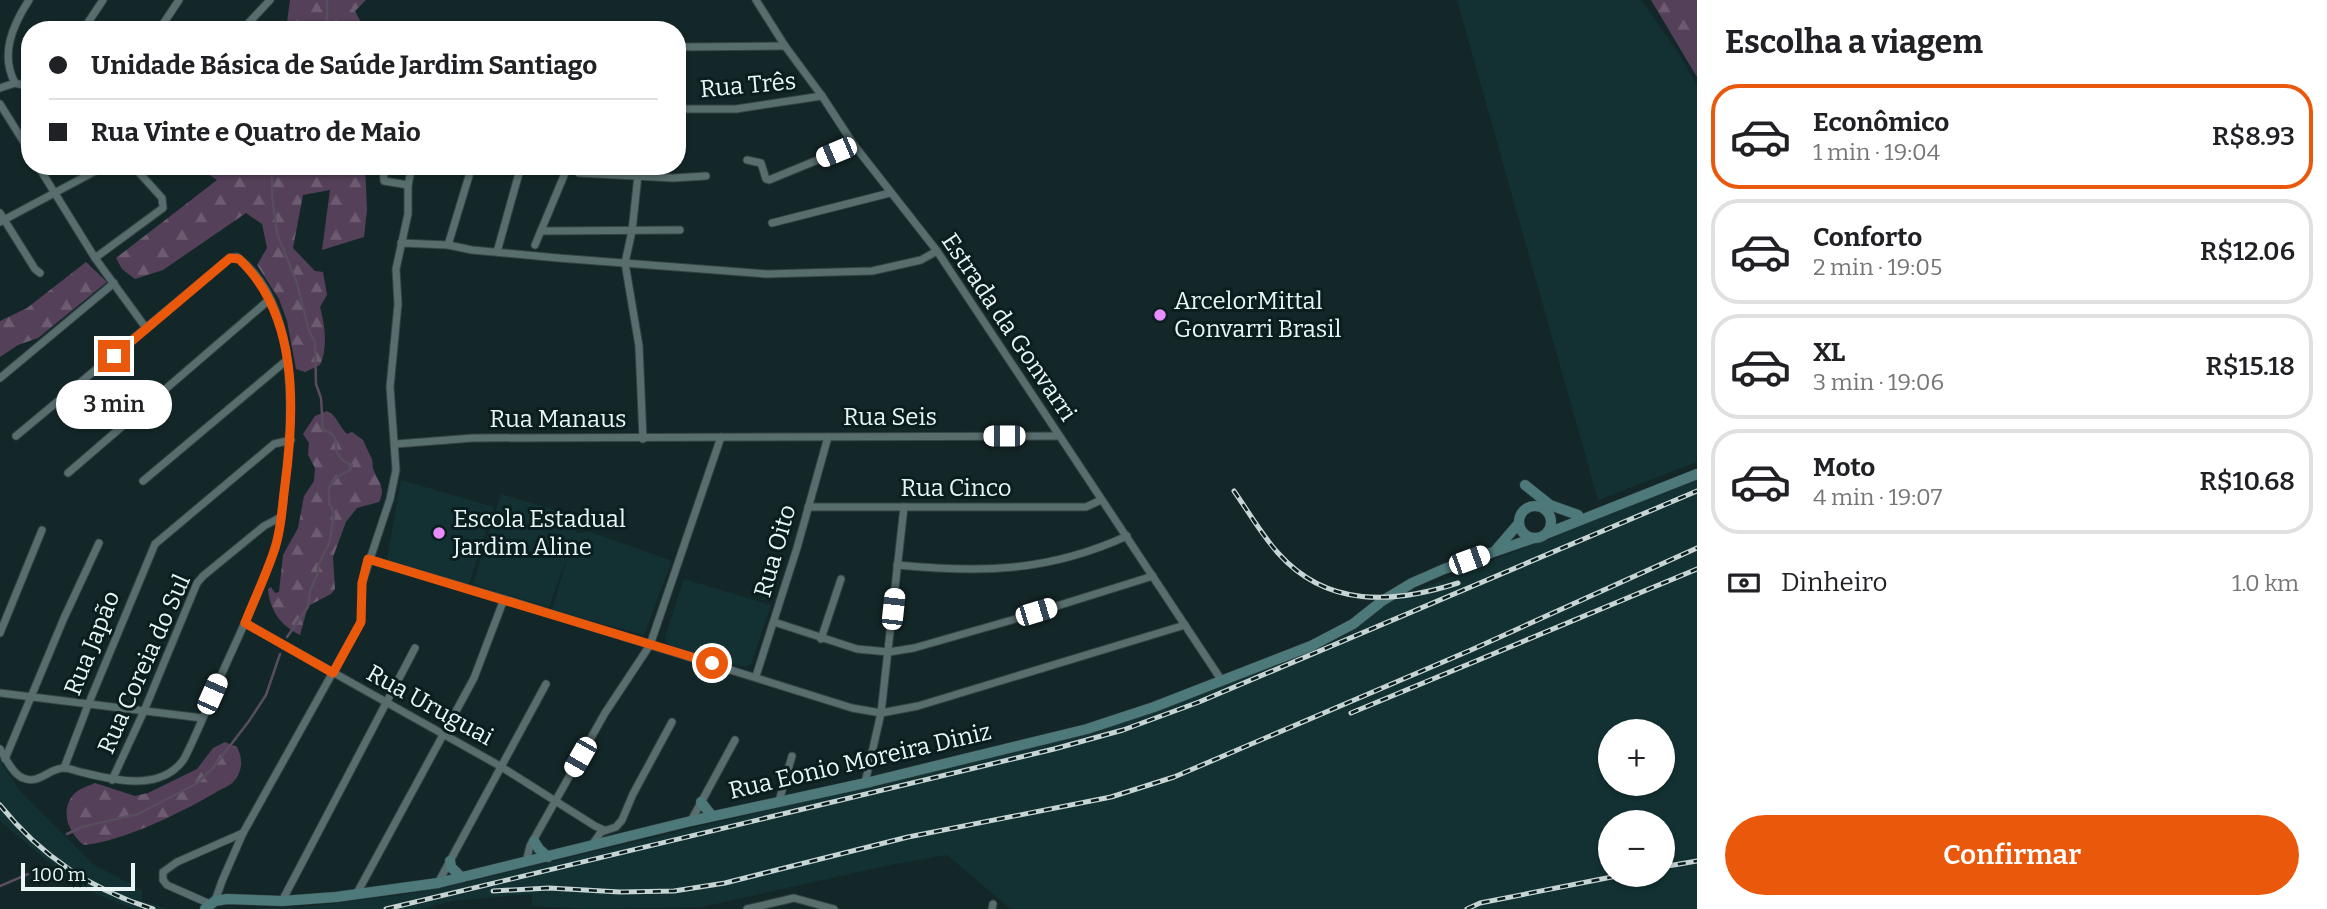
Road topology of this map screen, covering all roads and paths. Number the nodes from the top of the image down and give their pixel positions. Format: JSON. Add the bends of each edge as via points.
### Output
{"nodes":[{"id":1,"x":29,"y":0,"type":"edge"},
{"id":2,"x":103,"y":0,"type":"edge"},
{"id":3,"x":179,"y":0,"type":"edge"},
{"id":4,"x":270,"y":0,"type":"edge"},
{"id":5,"x":756,"y":0,"type":"edge"},
{"id":6,"x":89,"y":21,"type":"edge"},
{"id":7,"x":165,"y":21,"type":"edge"},
{"id":8,"x":250,"y":21,"type":"edge"},
{"id":9,"x":785,"y":46,"type":"junction"},
{"id":10,"x":686,"y":48,"type":"edge"},
{"id":11,"x":3,"y":69,"type":"edge"},
{"id":12,"x":15,"y":83,"type":"junction"},
{"id":13,"x":21,"y":85,"type":"edge"},
{"id":14,"x":0,"y":88,"type":"edge"},
{"id":15,"x":822,"y":96,"type":"junction"},
{"id":16,"x":0,"y":104,"type":"edge"},
{"id":17,"x":686,"y":109,"type":"edge"},
{"id":18,"x":21,"y":138,"type":"edge"},
{"id":19,"x":854,"y":145,"type":"junction"},
{"id":20,"x":747,"y":160,"type":"dead end"},
{"id":21,"x":44,"y":175,"type":"edge"},
{"id":22,"x":88,"y":175,"type":"edge"},
{"id":23,"x":142,"y":175,"type":"edge"},
{"id":24,"x":384,"y":175,"type":"edge"},
{"id":25,"x":410,"y":175,"type":"edge"},
{"id":26,"x":469,"y":175,"type":"edge"},
{"id":27,"x":519,"y":175,"type":"edge"},
{"id":28,"x":564,"y":175,"type":"edge"},
{"id":29,"x":637,"y":175,"type":"joint"},
{"id":30,"x":706,"y":176,"type":"dead end"},
{"id":31,"x":408,"y":185,"type":"junction"},
{"id":32,"x":55,"y":193,"type":"junction"},
{"id":33,"x":890,"y":193,"type":"junction"},
{"id":34,"x":1,"y":218,"type":"edge"},
{"id":35,"x":772,"y":223,"type":"dead end"},
{"id":36,"x":680,"y":230,"type":"dead end"},
{"id":37,"x":541,"y":231,"type":"junction"},
{"id":38,"x":632,"y":231,"type":"junction"},
{"id":39,"x":401,"y":243,"type":"junction"},
{"id":40,"x":448,"y":244,"type":"junction"},
{"id":41,"x":536,"y":245,"type":"dead end"},
{"id":42,"x":937,"y":251,"type":"junction"},
{"id":43,"x":497,"y":252,"type":"junction"},
{"id":44,"x":95,"y":258,"type":"junction"},
{"id":45,"x":625,"y":263,"type":"junction"},
{"id":46,"x":40,"y":273,"type":"dead end"},
{"id":47,"x":114,"y":284,"type":"junction"},
{"id":48,"x":270,"y":299,"type":"junction"},
{"id":49,"x":146,"y":328,"type":"junction"},
{"id":50,"x":287,"y":360,"type":"junction"},
{"id":51,"x":0,"y":378,"type":"edge"},
{"id":52,"x":16,"y":436,"type":"dead end"},
{"id":53,"x":1059,"y":436,"type":"junction"},
{"id":54,"x":721,"y":437,"type":"junction"},
{"id":55,"x":828,"y":437,"type":"junction"},
{"id":56,"x":643,"y":439,"type":"junction"},
{"id":57,"x":291,"y":440,"type":"junction"},
{"id":58,"x":396,"y":444,"type":"junction"},
{"id":59,"x":68,"y":473,"type":"dead end"},
{"id":60,"x":1697,"y":474,"type":"edge"},
{"id":61,"x":143,"y":481,"type":"dead end"},
{"id":62,"x":1525,"y":485,"type":"dead end"},
{"id":63,"x":1101,"y":500,"type":"junction"},
{"id":64,"x":808,"y":507,"type":"junction"},
{"id":65,"x":904,"y":508,"type":"junction"},
{"id":66,"x":1547,"y":511,"type":"junction"},
{"id":67,"x":1592,"y":514,"type":"junction"},
{"id":68,"x":1578,"y":515,"type":"junction"},
{"id":69,"x":281,"y":517,"type":"junction"},
{"id":70,"x":1519,"y":523,"type":"junction"},
{"id":71,"x":42,"y":530,"type":"dead end"},
{"id":72,"x":1548,"y":533,"type":"junction"},
{"id":73,"x":1127,"y":536,"type":"junction"},
{"id":74,"x":1534,"y":538,"type":"junction"},
{"id":75,"x":99,"y":544,"type":"dead end"},
{"id":76,"x":1494,"y":551,"type":"junction"},
{"id":77,"x":368,"y":559,"type":"junction"},
{"id":78,"x":897,"y":565,"type":"junction"},
{"id":79,"x":1153,"y":576,"type":"junction"},
{"id":80,"x":841,"y":579,"type":"dead end"},
{"id":81,"x":504,"y":599,"type":"junction"},
{"id":82,"x":774,"y":622,"type":"junction"},
{"id":83,"x":245,"y":623,"type":"junction"},
{"id":84,"x":1185,"y":625,"type":"junction"},
{"id":85,"x":0,"y":633,"type":"edge"},
{"id":86,"x":821,"y":639,"type":"junction"},
{"id":87,"x":650,"y":645,"type":"junction"},
{"id":88,"x":415,"y":648,"type":"dead end"},
{"id":89,"x":889,"y":652,"type":"junction"},
{"id":90,"x":333,"y":673,"type":"junction"},
{"id":91,"x":755,"y":676,"type":"junction"},
{"id":92,"x":1223,"y":681,"type":"junction"},
{"id":93,"x":546,"y":684,"type":"dead end"},
{"id":94,"x":0,"y":693,"type":"edge"},
{"id":95,"x":32,"y":698,"type":"junction"},
{"id":96,"x":388,"y":702,"type":"junction"},
{"id":97,"x":88,"y":705,"type":"junction"},
{"id":98,"x":145,"y":711,"type":"junction"},
{"id":99,"x":881,"y":713,"type":"junction"},
{"id":100,"x":202,"y":718,"type":"junction"},
{"id":101,"x":673,"y":722,"type":"dead end"},
{"id":102,"x":443,"y":736,"type":"junction"},
{"id":103,"x":734,"y":740,"type":"dead end"},
{"id":104,"x":0,"y":749,"type":"edge"},
{"id":105,"x":792,"y":756,"type":"dead end"},
{"id":106,"x":5,"y":759,"type":"junction"},
{"id":107,"x":499,"y":766,"type":"junction"},
{"id":108,"x":64,"y":768,"type":"junction"},
{"id":109,"x":112,"y":780,"type":"junction"},
{"id":110,"x":865,"y":783,"type":"junction"},
{"id":111,"x":555,"y":800,"type":"junction"},
{"id":112,"x":779,"y":801,"type":"junction"},
{"id":113,"x":701,"y":802,"type":"junction"},
{"id":114,"x":712,"y":816,"type":"junction"},
{"id":115,"x":691,"y":821,"type":"junction"},
{"id":116,"x":623,"y":828,"type":"junction"},
{"id":117,"x":243,"y":832,"type":"junction"},
{"id":118,"x":602,"y":832,"type":"junction"},
{"id":119,"x":534,"y":841,"type":"junction"},
{"id":120,"x":592,"y":845,"type":"junction"},
{"id":121,"x":548,"y":857,"type":"junction"},
{"id":122,"x":450,"y":861,"type":"junction"},
{"id":123,"x":526,"y":862,"type":"junction"},
{"id":124,"x":461,"y":877,"type":"junction"},
{"id":125,"x":438,"y":883,"type":"junction"},
{"id":126,"x":356,"y":895,"type":"junction"},
{"id":127,"x":282,"y":901,"type":"junction"},
{"id":128,"x":210,"y":905,"type":"edge"},
{"id":129,"x":747,"y":909,"type":"edge"},
{"id":130,"x":834,"y":909,"type":"edge"}],
"edges":[{"from":1,"to":11,"type":"street","via":[[6,41]]},
{"from":2,"to":6,"type":"street"},
{"from":3,"to":7,"type":"street"},
{"from":4,"to":8,"type":"street"},
{"from":5,"to":9,"type":"street","name":"Estrada da Gonvarri"},
{"from":9,"to":10,"type":"street"},
{"from":9,"to":15,"type":"street","name":"Estrada da Gonvarri"},
{"from":11,"to":12,"type":"street"},
{"from":12,"to":13,"type":"street"},
{"from":12,"to":14,"type":"street"},
{"from":15,"to":17,"type":"street","name":"Rua Três","via":[[736,109]]},
{"from":15,"to":19,"type":"street","name":"Estrada da Gonvarri"},
{"from":16,"to":18,"type":"street"},
{"from":19,"to":20,"type":"street","via":[[769,180],[761,163]]},
{"from":19,"to":33,"type":"street","name":"Estrada da Gonvarri"},
{"from":21,"to":32,"type":"street"},
{"from":22,"to":32,"type":"street"},
{"from":23,"to":44,"type":"street","via":[[162,198],[163,208]]},
{"from":24,"to":31,"type":"street","via":[[384,181]]},
{"from":25,"to":31,"type":"street"},
{"from":26,"to":40,"type":"street"},
{"from":27,"to":43,"type":"street"},
{"from":28,"to":37,"type":"street"},
{"from":29,"to":30,"type":"street"},
{"from":29,"to":38,"type":"street"},
{"from":31,"to":39,"type":"street"},
{"from":32,"to":34,"type":"street"},
{"from":32,"to":44,"type":"street"},
{"from":33,"to":35,"type":"street"},
{"from":33,"to":42,"type":"street","name":"Estrada da Gonvarri"},
{"from":34,"to":46,"type":"street"},
{"from":36,"to":38,"type":"street"},
{"from":37,"to":38,"type":"street"},
{"from":37,"to":41,"type":"street"},
{"from":38,"to":45,"type":"street"},
{"from":39,"to":40,"type":"street"},
{"from":39,"to":58,"type":"street","via":[[390,387]]},
{"from":40,"to":43,"type":"street"},
{"from":42,"to":45,"type":"street","via":[[921,260],[859,272],[767,274]]},
{"from":42,"to":53,"type":"street","name":"Estrada da Gonvarri"},
{"from":43,"to":45,"type":"street"},
{"from":44,"to":47,"type":"street"},
{"from":45,"to":56,"type":"street","via":[[639,346]]},
{"from":47,"to":49,"type":"street"},
{"from":47,"to":51,"type":"street"},
{"from":48,"to":49,"type":"street","via":[[244,263],[230,258]]},
{"from":48,"to":50,"type":"street"},
{"from":48,"to":59,"type":"street"},
{"from":49,"to":52,"type":"street"},
{"from":50,"to":57,"type":"street"},
{"from":50,"to":61,"type":"street"},
{"from":53,"to":55,"type":"street","name":"Rua Seis"},
{"from":53,"to":63,"type":"street","name":"Estrada da Gonvarri"},
{"from":54,"to":55,"type":"street","name":"Rua Seis"},
{"from":54,"to":56,"type":"street","name":"Rua Manaus"},
{"from":54,"to":87,"type":"street"},
{"from":55,"to":64,"type":"street","name":"Rua Oito"},
{"from":56,"to":58,"type":"street","name":"Rua Manaus","via":[[473,438]]},
{"from":57,"to":69,"type":"street"},
{"from":57,"to":97,"type":"street","name":"Rua Japão","via":[[274,444],[150,552]]},
{"from":58,"to":77,"type":"street","via":[[390,499]]},
{"from":60,"to":67,"type":"main road"},
{"from":62,"to":68,"type":"main road","via":[[1550,505]]},
{"from":63,"to":65,"type":"street","name":"Rua Cinco","via":[[1086,507]]},
{"from":63,"to":73,"type":"street","name":"Estrada da Gonvarri"},
{"from":64,"to":65,"type":"street","name":"Rua Cinco"},
{"from":64,"to":82,"type":"street","name":"Rua Oito"},
{"from":65,"to":78,"type":"street"},
{"from":66,"to":68,"type":"main road","via":[[1565,518]]},
{"from":66,"to":70,"type":"main road","via":[[1529,508]]},
{"from":66,"to":72,"type":"main road","via":[[1551,518]]},
{"from":67,"to":68,"type":"main road"},
{"from":67,"to":72,"type":"main road"},
{"from":69,"to":83,"type":"street","via":[[273,554]]},
{"from":69,"to":98,"type":"street","name":"Rua Coreia do Sul","via":[[254,533],[197,583]]},
{"from":70,"to":74,"type":"main road","via":[[1521,531]]},
{"from":70,"to":76,"type":"main road","name":"Rua Eonio Moreira Diniz"},
{"from":71,"to":85,"type":"street"},
{"from":72,"to":74,"type":"main road"},
{"from":73,"to":78,"type":"street","via":[[1093,551],[998,570]]},
{"from":73,"to":79,"type":"street","name":"Estrada da Gonvarri"},
{"from":74,"to":76,"type":"main road","name":"Rua Eonio Moreira Diniz"},
{"from":75,"to":95,"type":"street"},
{"from":76,"to":92,"type":"main road","name":"Rua Eonio Moreira Diniz","via":[[1412,583],[1336,635]]},
{"from":77,"to":81,"type":"street"},
{"from":77,"to":90,"type":"street","via":[[361,622]]},
{"from":78,"to":89,"type":"street"},
{"from":79,"to":84,"type":"street","name":"Estrada da Gonvarri"},
{"from":79,"to":89,"type":"street"},
{"from":80,"to":86,"type":"street"},
{"from":81,"to":87,"type":"street"},
{"from":81,"to":102,"type":"street","via":[[474,678]]},
{"from":82,"to":86,"type":"street"},
{"from":82,"to":91,"type":"street","name":"Rua Oito"},
{"from":83,"to":90,"type":"street","name":"Rua Uruguai"},
{"from":83,"to":100,"type":"street"},
{"from":84,"to":92,"type":"street","name":"Estrada da Gonvarri"},
{"from":84,"to":99,"type":"street","via":[[918,706]]},
{"from":86,"to":89,"type":"street"},
{"from":87,"to":91,"type":"street"},
{"from":87,"to":111,"type":"street"},
{"from":88,"to":96,"type":"street"},
{"from":89,"to":99,"type":"street"},
{"from":90,"to":96,"type":"street","name":"Rua Uruguai"},
{"from":90,"to":117,"type":"street"},
{"from":91,"to":99,"type":"street"},
{"from":92,"to":110,"type":"main road","name":"Rua Eonio Moreira Diniz","via":[[1087,729]]},
{"from":93,"to":107,"type":"street"},
{"from":94,"to":95,"type":"street"},
{"from":95,"to":97,"type":"street"},
{"from":95,"to":106,"type":"street"},
{"from":96,"to":102,"type":"street","name":"Rua Uruguai"},
{"from":96,"to":127,"type":"street"},
{"from":97,"to":98,"type":"street"},
{"from":97,"to":108,"type":"street","name":"Rua Japão"},
{"from":98,"to":100,"type":"street"},
{"from":98,"to":109,"type":"street","name":"Rua Coreia do Sul"},
{"from":99,"to":110,"type":"street"},
{"from":100,"to":109,"type":"street","via":[[184,759],[171,772],[150,780]]},
{"from":101,"to":116,"type":"street","via":[[633,794]]},
{"from":102,"to":107,"type":"street","name":"Rua Uruguai"},
{"from":102,"to":126,"type":"street"},
{"from":103,"to":113,"type":"street"},
{"from":104,"to":106,"type":"street"},
{"from":105,"to":112,"type":"street"},
{"from":106,"to":108,"type":"street","via":[[21,778],[32,780]]},
{"from":107,"to":111,"type":"street","name":"Rua Uruguai"},
{"from":107,"to":122,"type":"street"},
{"from":108,"to":109,"type":"street"},
{"from":110,"to":112,"type":"main road","name":"Rua Eonio Moreira Diniz"},
{"from":111,"to":118,"type":"street","name":"Rua Uruguai"},
{"from":111,"to":119,"type":"street"},
{"from":112,"to":114,"type":"main road","name":"Rua Eonio Moreira Diniz"},
{"from":113,"to":114,"type":"main road"},
{"from":113,"to":115,"type":"street"},
{"from":114,"to":115,"type":"main road","name":"Rua Eonio Moreira Diniz"},
{"from":115,"to":116,"type":"main road","name":"Rua Eonio Moreira Diniz"},
{"from":116,"to":118,"type":"street"},
{"from":116,"to":120,"type":"main road","name":"Rua Eonio Moreira Diniz"},
{"from":117,"to":128,"type":"street"},
{"from":117,"to":128,"type":"street","via":[[163,872],[167,885]]},
{"from":118,"to":120,"type":"street"},
{"from":119,"to":121,"type":"main road"},
{"from":119,"to":123,"type":"street"},
{"from":120,"to":121,"type":"main road","name":"Rua Eonio Moreira Diniz"},
{"from":121,"to":123,"type":"main road","name":"Rua Eonio Moreira Diniz"},
{"from":122,"to":124,"type":"main road"},
{"from":122,"to":125,"type":"street"},
{"from":123,"to":124,"type":"main road","name":"Rua Eonio Moreira Diniz"},
{"from":124,"to":125,"type":"main road","name":"Rua Eonio Moreira Diniz"},
{"from":125,"to":126,"type":"main road","name":"Rua Eonio Moreira Diniz"},
{"from":126,"to":127,"type":"main road","name":"Rua Eonio Moreira Diniz"},
{"from":127,"to":128,"type":"main road","name":"Rua Eonio Moreira Diniz","via":[[227,899]]},
{"from":129,"to":130,"type":"street","via":[[794,898]]}]}
